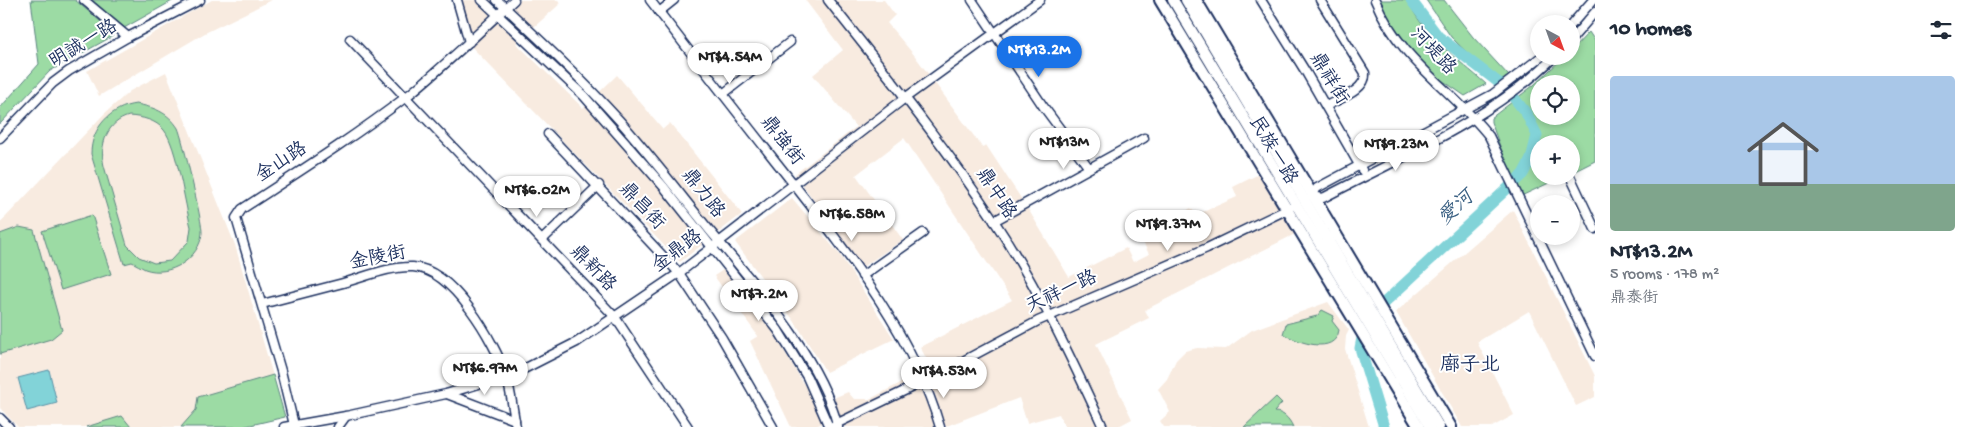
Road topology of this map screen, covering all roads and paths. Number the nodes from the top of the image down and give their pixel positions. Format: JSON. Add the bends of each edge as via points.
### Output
{"nodes":[{"id":1,"x":84,"y":0,"type":"edge"},
{"id":2,"x":200,"y":0,"type":"edge"},
{"id":3,"x":457,"y":0,"type":"edge"},
{"id":4,"x":482,"y":0,"type":"edge"},
{"id":5,"x":497,"y":0,"type":"edge"},
{"id":6,"x":514,"y":0,"type":"edge"},
{"id":7,"x":650,"y":0,"type":"edge"},
{"id":8,"x":674,"y":0,"type":"edge"},
{"id":9,"x":828,"y":0,"type":"edge"},
{"id":10,"x":972,"y":0,"type":"edge"},
{"id":11,"x":1040,"y":0,"type":"edge"},
{"id":12,"x":1160,"y":0,"type":"edge"},
{"id":13,"x":1173,"y":0,"type":"edge"},
{"id":14,"x":1260,"y":0,"type":"edge"},
{"id":15,"x":1320,"y":0,"type":"edge"},
{"id":16,"x":1376,"y":0,"type":"edge"},
{"id":17,"x":1592,"y":0,"type":"edge"},
{"id":18,"x":1195,"y":2,"type":"edge"},
{"id":19,"x":505,"y":8,"type":"junction"},
{"id":20,"x":659,"y":12,"type":"junction"},
{"id":21,"x":1180,"y":12,"type":"junction"},
{"id":22,"x":498,"y":14,"type":"junction"},
{"id":23,"x":1580,"y":15,"type":"edge"},
{"id":24,"x":1593,"y":15,"type":"edge"},
{"id":25,"x":1170,"y":16,"type":"junction"},
{"id":26,"x":1580,"y":30,"type":"edge"},
{"id":27,"x":996,"y":34,"type":"junction"},
{"id":28,"x":128,"y":37,"type":"junction"},
{"id":29,"x":350,"y":39,"type":"dead end"},
{"id":30,"x":469,"y":42,"type":"junction"},
{"id":31,"x":790,"y":42,"type":"dead end"},
{"id":32,"x":1531,"y":65,"type":"edge"},
{"id":33,"x":1545,"y":65,"type":"edge"},
{"id":34,"x":723,"y":94,"type":"junction"},
{"id":35,"x":406,"y":97,"type":"junction"},
{"id":36,"x":905,"y":98,"type":"junction"},
{"id":37,"x":1326,"y":106,"type":"junction"},
{"id":38,"x":1467,"y":109,"type":"junction"},
{"id":39,"x":1474,"y":117,"type":"junction"},
{"id":40,"x":548,"y":134,"type":"dead end"},
{"id":41,"x":0,"y":138,"type":"edge"},
{"id":42,"x":1144,"y":138,"type":"dead end"},
{"id":43,"x":1360,"y":166,"type":"junction"},
{"id":44,"x":1090,"y":168,"type":"junction"},
{"id":45,"x":1365,"y":176,"type":"junction"},
{"id":46,"x":792,"y":183,"type":"junction"},
{"id":47,"x":1574,"y":185,"type":"edge"},
{"id":48,"x":599,"y":186,"type":"junction"},
{"id":49,"x":1299,"y":203,"type":"junction"},
{"id":50,"x":994,"y":221,"type":"junction"},
{"id":51,"x":1595,"y":228,"type":"edge"},
{"id":52,"x":923,"y":233,"type":"dead end"},
{"id":53,"x":542,"y":240,"type":"junction"},
{"id":54,"x":719,"y":241,"type":"junction"},
{"id":55,"x":712,"y":247,"type":"junction"},
{"id":56,"x":679,"y":272,"type":"junction"},
{"id":57,"x":862,"y":276,"type":"junction"},
{"id":58,"x":262,"y":304,"type":"junction"},
{"id":59,"x":1364,"y":304,"type":"junction"},
{"id":60,"x":615,"y":316,"type":"junction"},
{"id":61,"x":1049,"y":316,"type":"junction"},
{"id":62,"x":1375,"y":328,"type":"junction"},
{"id":63,"x":1595,"y":356,"type":"edge"},
{"id":64,"x":506,"y":376,"type":"junction"},
{"id":65,"x":923,"y":382,"type":"junction"},
{"id":66,"x":446,"y":394,"type":"junction"},
{"id":67,"x":346,"y":416,"type":"junction"},
{"id":68,"x":0,"y":418,"type":"edge"},
{"id":69,"x":516,"y":423,"type":"edge"},
{"id":70,"x":288,"y":426,"type":"edge"},
{"id":71,"x":833,"y":426,"type":"edge"},
{"id":72,"x":9,"y":427,"type":"edge"},
{"id":73,"x":338,"y":427,"type":"edge"},
{"id":74,"x":688,"y":427,"type":"edge"},
{"id":75,"x":773,"y":427,"type":"edge"},
{"id":76,"x":940,"y":427,"type":"edge"},
{"id":77,"x":1104,"y":427,"type":"edge"},
{"id":78,"x":1419,"y":427,"type":"edge"},
{"id":79,"x":1430,"y":427,"type":"edge"},
{"id":80,"x":1439,"y":427,"type":"edge"},
{"id":81,"x":1450,"y":427,"type":"edge"}],
"edges":[{"from":1,"to":28,"type":"street"},
{"from":2,"to":28,"type":"street","name":"明誠一路"},
{"from":3,"to":30,"type":"street"},
{"from":4,"to":22,"type":"street","name":"鼎力路"},
{"from":5,"to":19,"type":"street","name":"鼎力路"},
{"from":6,"to":19,"type":"street","name":"金山路"},
{"from":7,"to":20,"type":"street","name":"鼎強街"},
{"from":8,"to":20,"type":"street"},
{"from":9,"to":36,"type":"street","name":"鼎中路"},
{"from":10,"to":27,"type":"street"},
{"from":11,"to":27,"type":"street","name":"金鼎路"},
{"from":12,"to":25,"type":"main road","name":"民族一路"},
{"from":13,"to":21,"type":"main road","name":"民族一路"},
{"from":14,"to":37,"type":"street","name":"鼎祥街"},
{"from":15,"to":37,"type":"street","via":[[1365,73],[1366,80],[1362,86]]},
{"from":16,"to":38,"type":"street","name":"河堤路","via":[[1401,46],[1432,80]]},
{"from":17,"to":23,"type":"street"},
{"from":18,"to":21,"type":"street"},
{"from":18,"to":49,"type":"main road","name":"民族一路"},
{"from":19,"to":22,"type":"street","name":"金山路"},
{"from":19,"to":54,"type":"street","name":"鼎力路","via":[[613,114]]},
{"from":20,"to":34,"type":"street","name":"鼎強街"},
{"from":21,"to":25,"type":"street"},
{"from":21,"to":49,"type":"main road","name":"民族一路"},
{"from":22,"to":30,"type":"street","name":"金山路"},
{"from":22,"to":55,"type":"street","name":"鼎力路","via":[[612,126]]},
{"from":24,"to":26,"type":"street"},
{"from":25,"to":49,"type":"main road","name":"民族一路"},
{"from":27,"to":36,"type":"street","name":"金鼎路"},
{"from":27,"to":44,"type":"street","via":[[1043,106]]},
{"from":28,"to":41,"type":"street","name":"明誠一路","via":[[53,83]]},
{"from":29,"to":35,"type":"street","name":"鼎新路"},
{"from":30,"to":35,"type":"street","name":"金山路"},
{"from":31,"to":34,"type":"street"},
{"from":32,"to":38,"type":"street"},
{"from":33,"to":39,"type":"street","via":[[1520,89]]},
{"from":34,"to":46,"type":"street","name":"鼎強街"},
{"from":35,"to":53,"type":"street","name":"鼎新路"},
{"from":35,"to":58,"type":"street","name":"金山路","via":[[242,209],[236,218]]},
{"from":36,"to":46,"type":"street","name":"金鼎路"},
{"from":36,"to":50,"type":"street","name":"鼎中路","via":[[946,150]]},
{"from":37,"to":43,"type":"street","name":"鼎祥街"},
{"from":38,"to":39,"type":"street","name":"河堤路"},
{"from":38,"to":43,"type":"street"},
{"from":39,"to":45,"type":"street"},
{"from":39,"to":63,"type":"street","name":"河堤路","via":[[1489,136],[1507,171]]},
{"from":40,"to":48,"type":"street","name":"鼎昌街"},
{"from":42,"to":44,"type":"street"},
{"from":43,"to":45,"type":"street","name":"鼎祥街"},
{"from":43,"to":49,"type":"street","via":[[1317,188]]},
{"from":44,"to":50,"type":"street"},
{"from":45,"to":49,"type":"street","via":[[1323,198]]},
{"from":46,"to":54,"type":"street","name":"金鼎路"},
{"from":46,"to":57,"type":"street","name":"鼎強街"},
{"from":47,"to":51,"type":"street"},
{"from":48,"to":53,"type":"street","name":"鼎昌街"},
{"from":48,"to":56,"type":"street","name":"鼎昌街"},
{"from":49,"to":59,"type":"main road","name":"民族一路"},
{"from":49,"to":59,"type":"main road","name":"民族一路"},
{"from":49,"to":61,"type":"street","name":"天祥一路","via":[[1207,248]]},
{"from":50,"to":61,"type":"street","name":"鼎中路"},
{"from":52,"to":57,"type":"street"},
{"from":53,"to":60,"type":"street","name":"鼎新路"},
{"from":54,"to":55,"type":"street","name":"金鼎路"},
{"from":54,"to":71,"type":"street","name":"鼎力路","via":[[788,328],[814,372]]},
{"from":55,"to":56,"type":"street","name":"金鼎路"},
{"from":55,"to":71,"type":"street","name":"鼎力路","via":[[778,330]]},
{"from":56,"to":60,"type":"street","name":"金鼎路"},
{"from":56,"to":75,"type":"street","name":"鼎昌街","via":[[722,338]]},
{"from":57,"to":65,"type":"street","name":"鼎強街","via":[[890,316]]},
{"from":58,"to":64,"type":"street","name":"金陵街","via":[[380,272],[413,267],[430,271],[447,284],[478,320]]},
{"from":58,"to":70,"type":"street","name":"金山路","via":[[282,370]]},
{"from":59,"to":62,"type":"main road"},
{"from":59,"to":62,"type":"main road"},
{"from":60,"to":64,"type":"street","name":"金鼎路","via":[[577,342]]},
{"from":60,"to":74,"type":"street","name":"鼎新路"},
{"from":61,"to":65,"type":"street","name":"天祥一路"},
{"from":61,"to":77,"type":"street","name":"鼎中路"},
{"from":62,"to":78,"type":"main road"},
{"from":62,"to":79,"type":"main road"},
{"from":62,"to":80,"type":"main road"},
{"from":62,"to":81,"type":"main road"},
{"from":64,"to":66,"type":"street","name":"金鼎路"},
{"from":64,"to":69,"type":"street","name":"金陵街"},
{"from":65,"to":71,"type":"street","name":"天祥一路"},
{"from":65,"to":76,"type":"street","name":"鼎強街"},
{"from":66,"to":67,"type":"street","name":"金鼎路"},
{"from":66,"to":69,"type":"street"},
{"from":67,"to":70,"type":"street","name":"金鼎路"},
{"from":67,"to":73,"type":"street"},
{"from":68,"to":72,"type":"street"}]}
